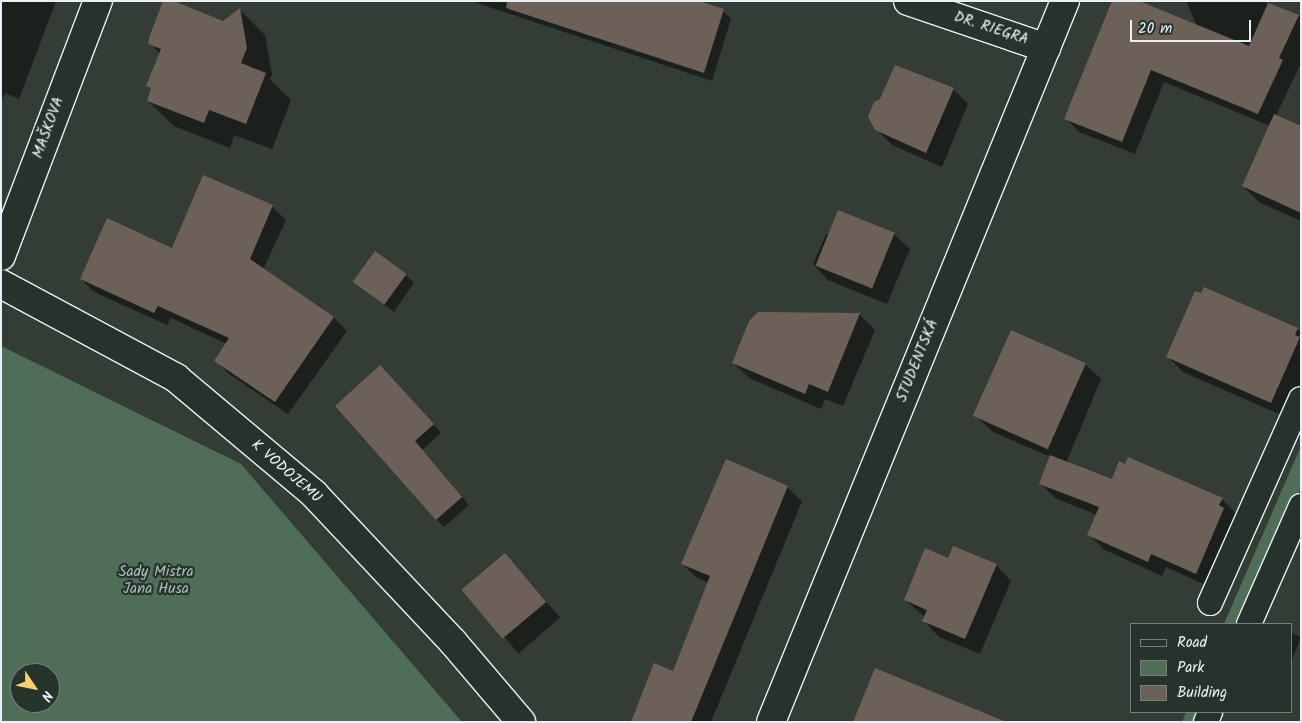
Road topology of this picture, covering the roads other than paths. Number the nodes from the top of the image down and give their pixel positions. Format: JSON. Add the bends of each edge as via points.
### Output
{"nodes":[{"id":1,"x":98,"y":1,"type":"edge"},
{"id":2,"x":908,"y":1,"type":"edge"},
{"id":3,"x":1065,"y":1,"type":"edge"},
{"id":4,"x":1046,"y":48,"type":"junction"},
{"id":5,"x":1,"y":256,"type":"edge"},
{"id":6,"x":1,"y":284,"type":"edge"},
{"id":7,"x":1301,"y":399,"type":"edge"},
{"id":8,"x":1301,"y":506,"type":"edge"},
{"id":9,"x":1210,"y":604,"type":"dead end"},
{"id":10,"x":1249,"y":623,"type":"edge"},
{"id":11,"x":520,"y":722,"type":"edge"},
{"id":12,"x":771,"y":722,"type":"edge"}],
"edges":[{"from":1,"to":5,"type":"street","name":"MAŠKOVA"},
{"from":2,"to":4,"type":"street","name":"DR. RIEGRA"},
{"from":3,"to":4,"type":"street","name":"STUDENTSKÁ"},
{"from":4,"to":12,"type":"street","name":"STUDENTSKÁ"},
{"from":6,"to":11,"type":"street","name":"K VODOJEMU","via":[[176,378],[291,474],[314,494],[453,642]]},
{"from":7,"to":9,"type":"lane"},
{"from":8,"to":10,"type":"lane"}]}
